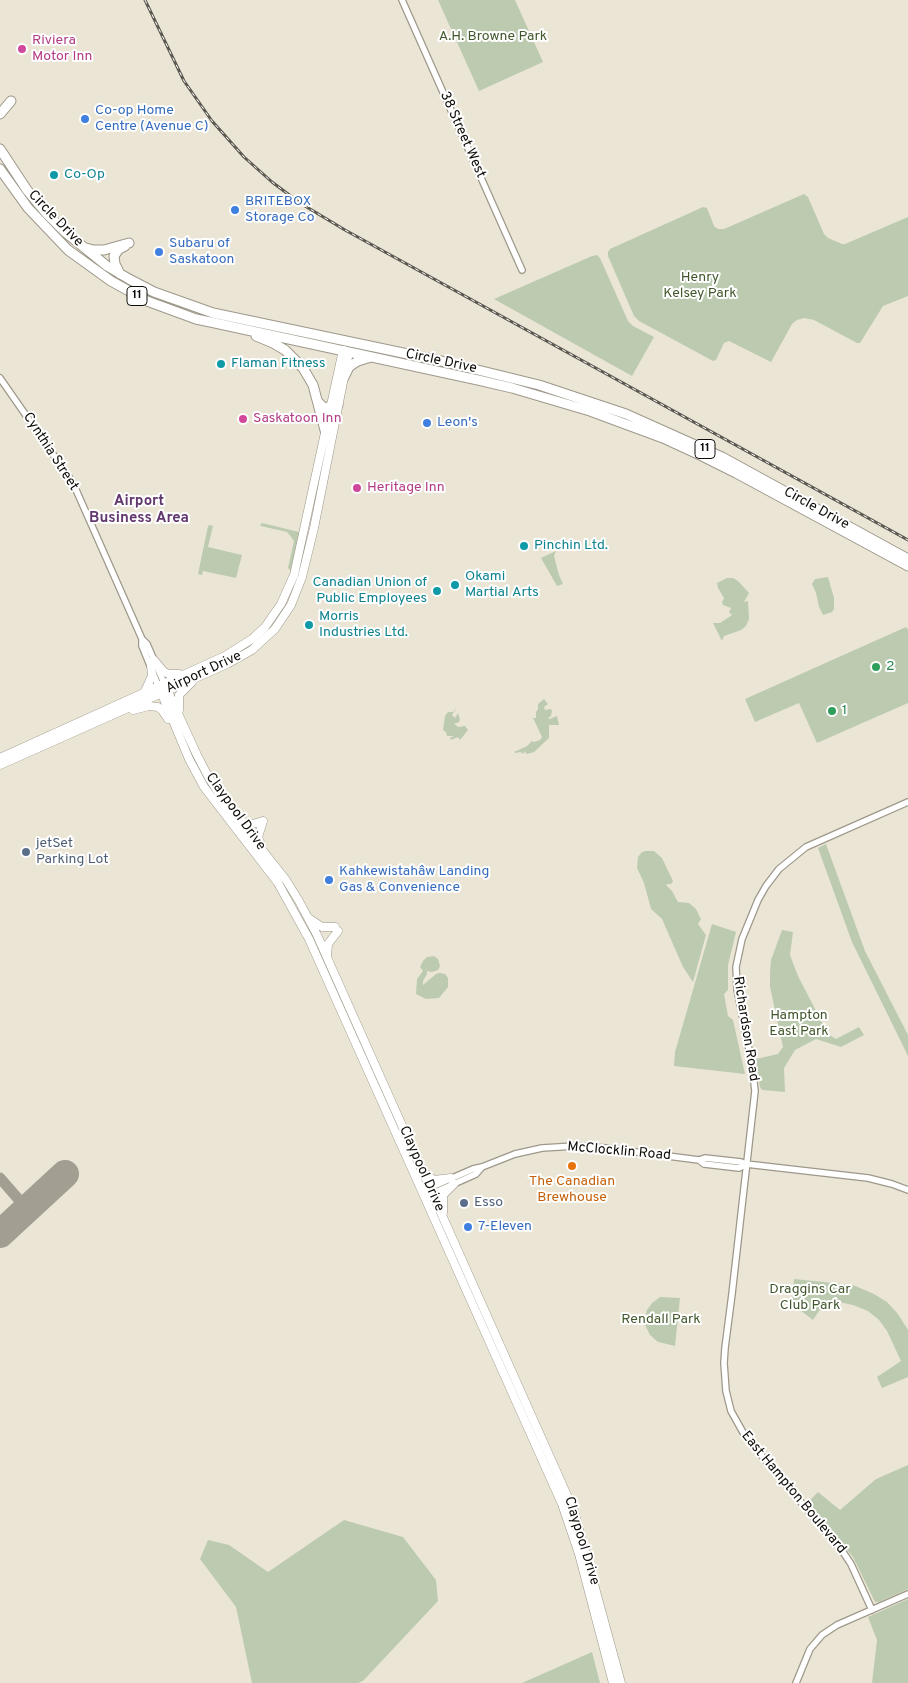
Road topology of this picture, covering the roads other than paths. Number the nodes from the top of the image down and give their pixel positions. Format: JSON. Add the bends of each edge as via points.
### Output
{"nodes":[{"id":1,"x":402,"y":0,"type":"edge"},
{"id":2,"x":11,"y":101,"type":"dead end"},
{"id":3,"x":0,"y":114,"type":"edge"},
{"id":4,"x":0,"y":148,"type":"edge"},
{"id":5,"x":0,"y":169,"type":"edge"},
{"id":6,"x":81,"y":246,"type":"junction"},
{"id":7,"x":522,"y":270,"type":"dead end"},
{"id":8,"x":120,"y":274,"type":"junction"},
{"id":9,"x":215,"y":323,"type":"junction"},
{"id":10,"x":301,"y":332,"type":"junction"},
{"id":11,"x":346,"y":350,"type":"junction"},
{"id":12,"x":387,"y":350,"type":"junction"},
{"id":13,"x":378,"y":358,"type":"junction"},
{"id":14,"x":0,"y":378,"type":"edge"},
{"id":15,"x":343,"y":379,"type":"junction"},
{"id":16,"x":318,"y":402,"type":"junction"},
{"id":17,"x":334,"y":406,"type":"junction"},
{"id":18,"x":325,"y":430,"type":"junction"},
{"id":19,"x":908,"y":559,"type":"edge"},
{"id":20,"x":908,"y":566,"type":"edge"},
{"id":21,"x":152,"y":663,"type":"junction"},
{"id":22,"x":195,"y":674,"type":"junction"},
{"id":23,"x":163,"y":688,"type":"junction"},
{"id":24,"x":144,"y":692,"type":"junction"},
{"id":25,"x":112,"y":715,"type":"junction"},
{"id":26,"x":184,"y":728,"type":"junction"},
{"id":27,"x":179,"y":736,"type":"junction"},
{"id":28,"x":0,"y":758,"type":"edge"},
{"id":29,"x":0,"y":766,"type":"edge"},
{"id":30,"x":908,"y":802,"type":"edge"},
{"id":31,"x":237,"y":818,"type":"junction"},
{"id":32,"x":264,"y":851,"type":"junction"},
{"id":33,"x":308,"y":917,"type":"junction"},
{"id":34,"x":327,"y":958,"type":"junction"},
{"id":35,"x":746,"y":1164,"type":"junction"},
{"id":36,"x":422,"y":1171,"type":"junction"},
{"id":37,"x":453,"y":1181,"type":"junction"},
{"id":38,"x":908,"y":1190,"type":"edge"},
{"id":39,"x":428,"y":1192,"type":"junction"},
{"id":40,"x":445,"y":1222,"type":"junction"},
{"id":41,"x":908,"y":1594,"type":"edge"},
{"id":42,"x":872,"y":1610,"type":"junction"},
{"id":43,"x":613,"y":1683,"type":"edge"},
{"id":44,"x":621,"y":1683,"type":"edge"},
{"id":45,"x":796,"y":1683,"type":"edge"}],
"edges":[{"from":1,"to":7,"type":"street","name":"38 Street West"},
{"from":2,"to":3,"type":"highway"},
{"from":4,"to":6,"type":"highway","name":"Circle Drive","number":"11","via":[[38,203]]},
{"from":5,"to":9,"type":"highway","name":"Circle Drive","number":"11","via":[[46,228],[96,271],[147,301]]},
{"from":6,"to":8,"type":"highway","name":"Circle Drive","number":"11"},
{"from":6,"to":8,"type":"highway","via":[[98,251],[129,243],[114,256]]},
{"from":8,"to":10,"type":"highway","name":"Circle Drive","number":"11","via":[[154,292],[201,310]]},
{"from":9,"to":11,"type":"highway","name":"Circle Drive","number":"11"},
{"from":9,"to":16,"type":"highway","via":[[285,350],[307,373]]},
{"from":10,"to":11,"type":"highway","via":[[305,337],[342,346]]},
{"from":10,"to":12,"type":"highway","name":"Circle Drive","number":"11"},
{"from":11,"to":12,"type":"highway"},
{"from":11,"to":13,"type":"highway","name":"Circle Drive","number":"11"},
{"from":11,"to":15,"type":"main road","name":"Airport Drive"},
{"from":11,"to":17,"type":"main road","name":"Airport Drive"},
{"from":12,"to":19,"type":"highway","name":"Circle Drive","number":"11","via":[[539,385],[626,414],[722,457]]},
{"from":13,"to":15,"type":"highway","via":[[358,361],[349,367]]},
{"from":13,"to":20,"type":"highway","name":"Circle Drive","number":"11","via":[[512,388],[635,427],[736,473]]},
{"from":14,"to":21,"type":"street","name":"Cynthia Street","via":[[72,483],[147,644]]},
{"from":15,"to":17,"type":"main road","name":"Airport Drive"},
{"from":16,"to":17,"type":"highway","via":[[324,408]]},
{"from":16,"to":18,"type":"highway"},
{"from":17,"to":18,"type":"main road","name":"Airport Drive"},
{"from":17,"to":22,"type":"main road","name":"Airport Drive","via":[[310,546],[291,605],[275,629],[258,645],[234,661]]},
{"from":18,"to":22,"type":"main road","name":"Airport Drive","via":[[296,568],[281,604],[252,639]]},
{"from":21,"to":22,"type":"main road","via":[[169,674]]},
{"from":21,"to":23,"type":"street","name":"Cynthia Street"},
{"from":21,"to":24,"type":"main road","via":[[152,676]]},
{"from":22,"to":23,"type":"main road","name":"Airport Drive"},
{"from":22,"to":26,"type":"main road","via":[[179,696],[178,707]]},
{"from":23,"to":24,"type":"main road","name":"Airport Drive"},
{"from":23,"to":25,"type":"main road","name":"Airport Drive"},
{"from":23,"to":26,"type":"main road","name":"Claypool Drive"},
{"from":23,"to":27,"type":"main road","name":"Claypool Drive"},
{"from":24,"to":28,"type":"main road","name":"Airport Drive"},
{"from":25,"to":27,"type":"main road","via":[[149,706],[158,707]]},
{"from":25,"to":29,"type":"main road","name":"Airport Drive"},
{"from":26,"to":31,"type":"main road","name":"Claypool Drive","via":[[209,778]]},
{"from":27,"to":39,"type":"main road","name":"Claypool Drive","via":[[204,787],[278,882],[299,917]]},
{"from":30,"to":35,"type":"street","name":"Richardson Road","via":[[806,847],[775,873],[758,900],[742,938],[736,972],[738,1000],[754,1080]]},
{"from":31,"to":32,"type":"main road","name":"Claypool Drive"},
{"from":31,"to":32,"type":"main road","via":[[249,825],[263,821],[258,837]]},
{"from":32,"to":33,"type":"main road","name":"Claypool Drive"},
{"from":33,"to":34,"type":"main road","name":"Claypool Drive"},
{"from":33,"to":34,"type":"main road","via":[[320,926],[337,929],[328,944]]},
{"from":34,"to":36,"type":"main road","name":"Claypool Drive"},
{"from":35,"to":37,"type":"street","name":"McClocklin Road","via":[[739,1168],[605,1148],[561,1146],[515,1154],[473,1169]]},
{"from":35,"to":38,"type":"street","name":"McClocklin Road","via":[[868,1178]]},
{"from":35,"to":42,"type":"street","name":"East Hampton Boulevard","via":[[725,1348],[728,1401],[744,1436],[846,1556]]},
{"from":36,"to":37,"type":"main road","via":[[434,1180]]},
{"from":36,"to":39,"type":"main road","name":"Claypool Drive"},
{"from":37,"to":39,"type":"street","name":"McClocklin Road"},
{"from":37,"to":40,"type":"main road","via":[[442,1196]]},
{"from":39,"to":40,"type":"main road","name":"Claypool Drive"},
{"from":39,"to":43,"type":"main road","name":"Claypool Drive","via":[[562,1504]]},
{"from":40,"to":44,"type":"main road","name":"Claypool Drive","via":[[574,1511]]},
{"from":41,"to":42,"type":"street"},
{"from":42,"to":45,"type":"street","via":[[837,1625],[819,1638],[807,1654]]}]}
